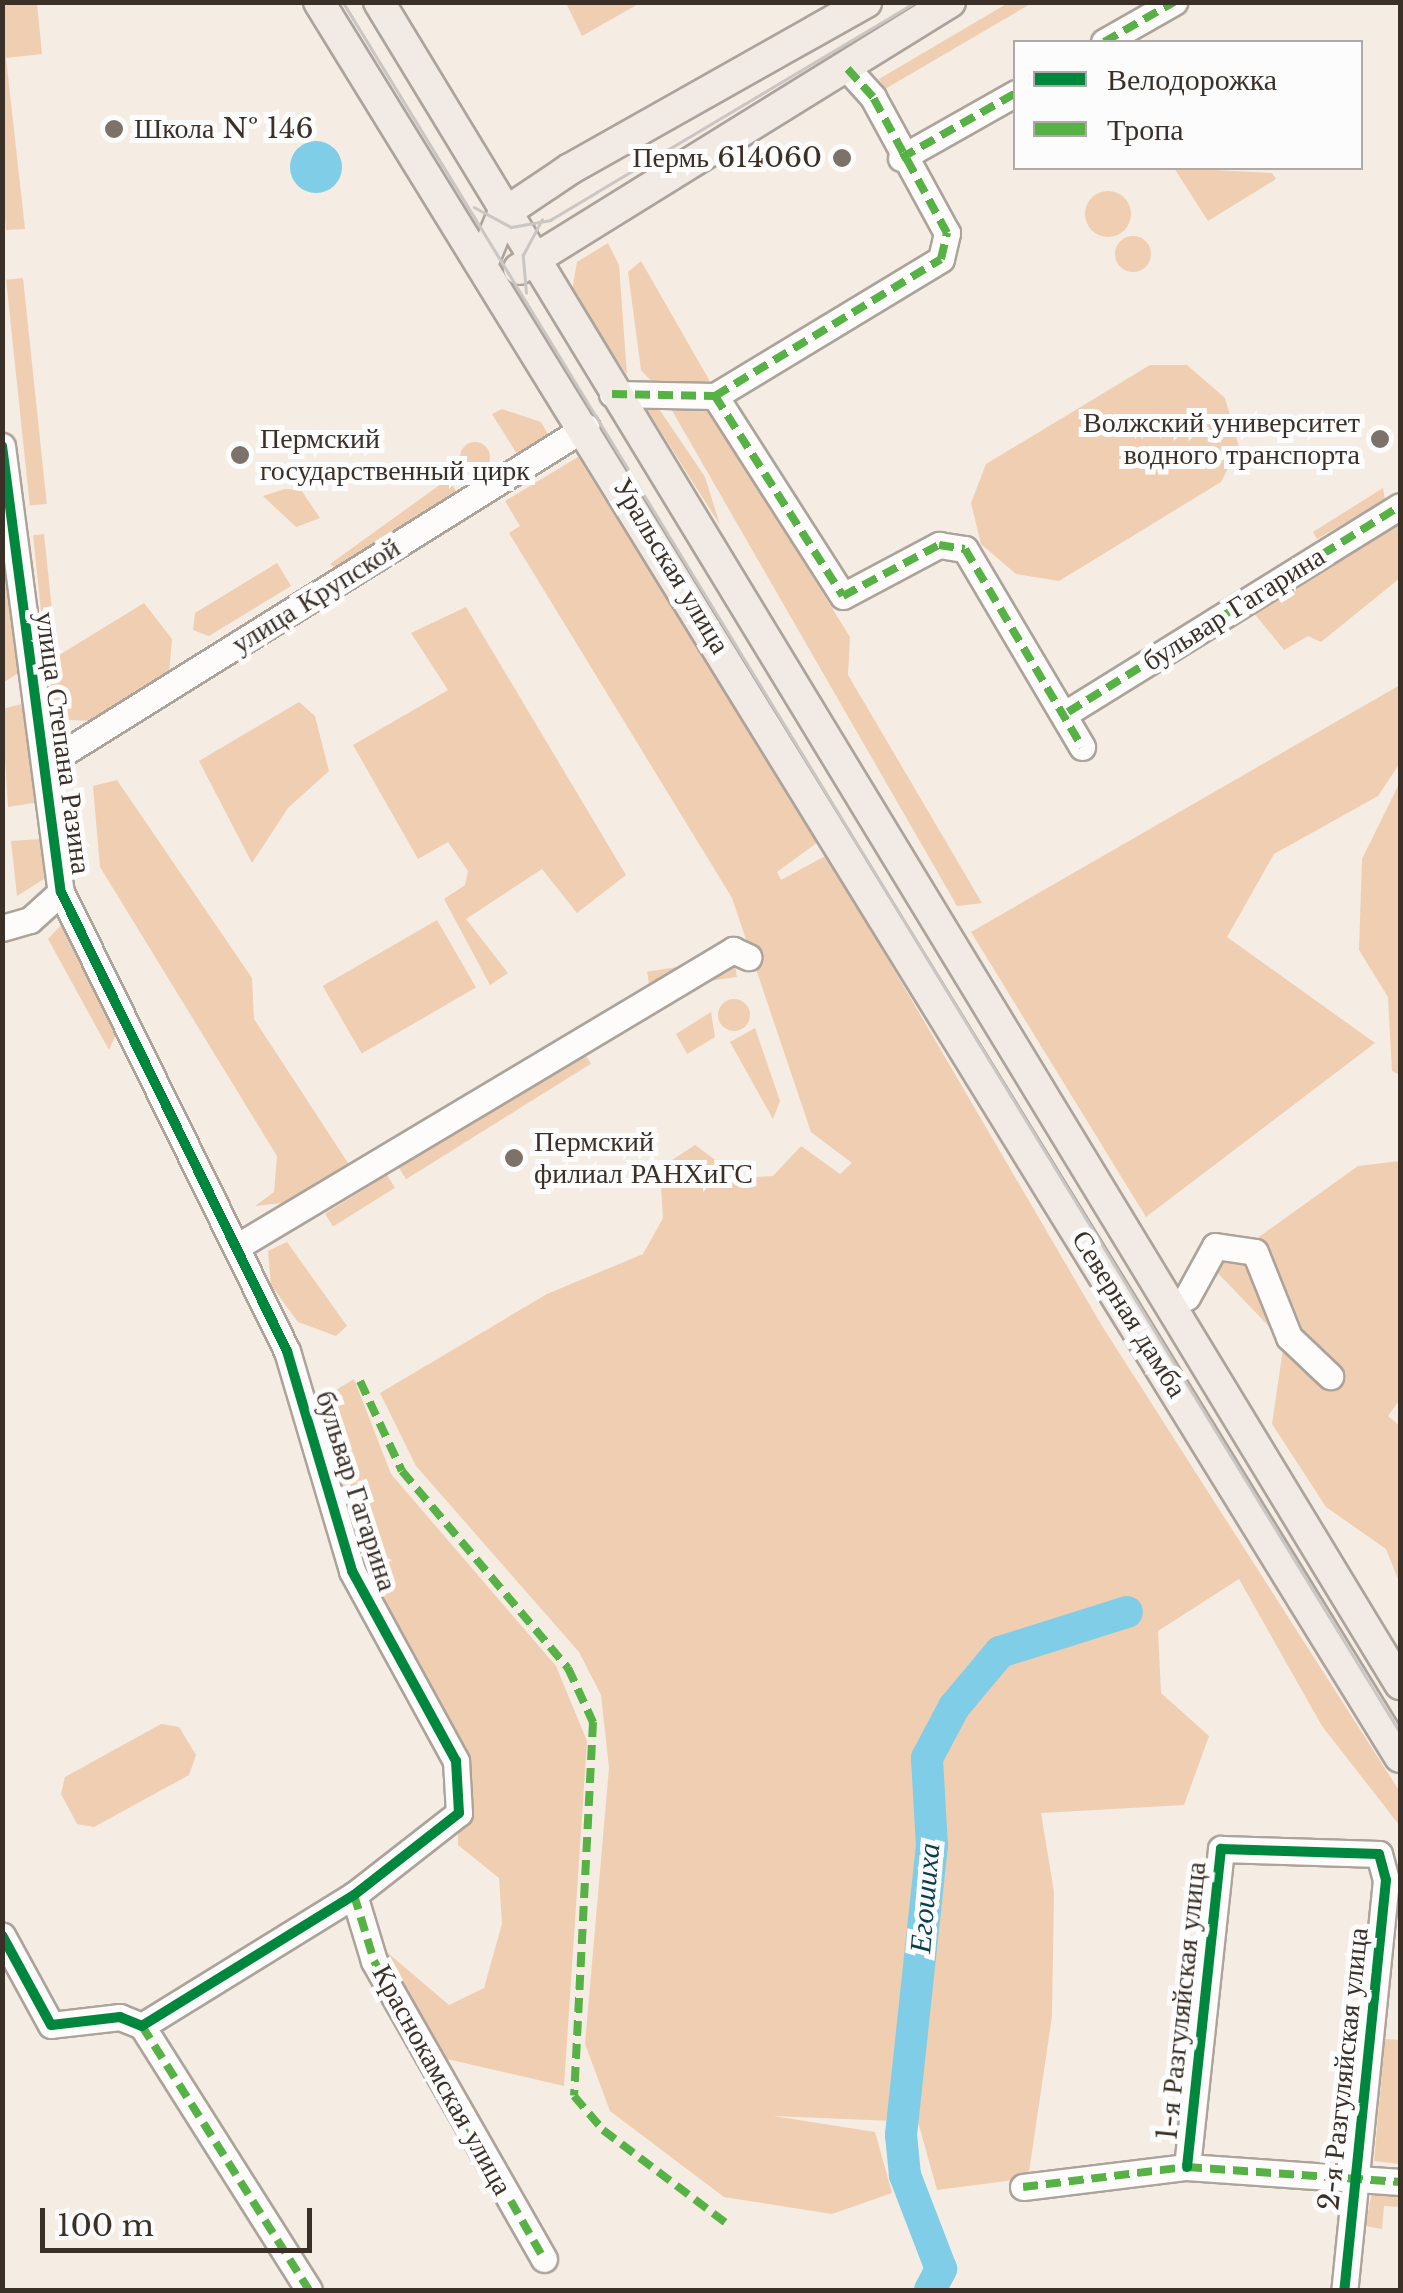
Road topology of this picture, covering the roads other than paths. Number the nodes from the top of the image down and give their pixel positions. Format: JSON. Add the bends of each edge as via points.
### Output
{"nodes":[{"id":1,"x":318,"y":2,"type":"edge"},
{"id":2,"x":379,"y":2,"type":"edge"},
{"id":3,"x":866,"y":2,"type":"edge"},
{"id":4,"x":950,"y":2,"type":"edge"},
{"id":5,"x":1174,"y":2,"type":"edge"},
{"id":6,"x":1108,"y":40,"type":"edge"},
{"id":7,"x":844,"y":66,"type":"junction"},
{"id":8,"x":1013,"y":95,"type":"edge"},
{"id":9,"x":901,"y":158,"type":"junction"},
{"id":10,"x":504,"y":214,"type":"junction"},
{"id":11,"x":483,"y":262,"type":"junction"},
{"id":12,"x":535,"y":266,"type":"junction"},
{"id":13,"x":612,"y":394,"type":"junction"},
{"id":14,"x":715,"y":396,"type":"junction"},
{"id":15,"x":586,"y":427,"type":"junction"},
{"id":16,"x":2,"y":446,"type":"edge"},
{"id":17,"x":1400,"y":506,"type":"edge"},
{"id":18,"x":1068,"y":712,"type":"junction"},
{"id":19,"x":1082,"y":747,"type":"dead end"},
{"id":20,"x":46,"y":764,"type":"junction"},
{"id":21,"x":894,"y":848,"type":"joint"},
{"id":22,"x":857,"y":871,"type":"joint"},
{"id":23,"x":61,"y":892,"type":"junction"},
{"id":24,"x":2,"y":928,"type":"edge"},
{"id":25,"x":748,"y":958,"type":"dead end"},
{"id":26,"x":238,"y":1246,"type":"junction"},
{"id":27,"x":1187,"y":1297,"type":"dead end"},
{"id":28,"x":1330,"y":1376,"type":"dead end"},
{"id":29,"x":1400,"y":1684,"type":"edge"},
{"id":30,"x":1400,"y":1757,"type":"edge"},
{"id":31,"x":1230,"y":1845,"type":"joint"},
{"id":32,"x":354,"y":1896,"type":"junction"},
{"id":33,"x":2,"y":1934,"type":"edge"},
{"id":34,"x":131,"y":2021,"type":"junction"},
{"id":35,"x":1187,"y":2167,"type":"junction"},
{"id":36,"x":1356,"y":2178,"type":"junction"},
{"id":37,"x":1400,"y":2182,"type":"edge"},
{"id":38,"x":1023,"y":2188,"type":"dead end"},
{"id":39,"x":544,"y":2259,"type":"dead end"},
{"id":40,"x":309,"y":2290,"type":"edge"},
{"id":41,"x":1344,"y":2290,"type":"edge"}],
"edges":[{"from":1,"to":11,"type":"main road","name":"Уральская улица","via":[[426,186]]},
{"from":2,"to":10,"type":"main road","name":"Уральская улица"},
{"from":3,"to":10,"type":"main road"},
{"from":4,"to":7,"type":"main road"},
{"from":5,"to":6,"type":"street"},
{"from":7,"to":9,"type":"street","via":[[873,97]]},
{"from":7,"to":12,"type":"main road"},
{"from":8,"to":9,"type":"street"},
{"from":9,"to":14,"type":"street","via":[[947,234],[941,259]]},
{"from":10,"to":11,"type":"main road"},
{"from":10,"to":12,"type":"main road","name":"Уральская улица"},
{"from":11,"to":12,"type":"main road","via":[[502,271]]},
{"from":11,"to":15,"type":"main road","name":"Уральская улица"},
{"from":12,"to":13,"type":"main road","name":"Уральская улица"},
{"from":13,"to":14,"type":"street"},
{"from":13,"to":21,"type":"main road","name":"Уральская улица"},
{"from":14,"to":18,"type":"street","via":[[843,596],[939,545],[965,549]]},
{"from":15,"to":20,"type":"street","name":"улица Крупской"},
{"from":15,"to":22,"type":"main road","name":"Уральская улица"},
{"from":16,"to":20,"type":"street","name":"улица Степана Разина"},
{"from":17,"to":18,"type":"street","name":"бульвар Гагарина"},
{"from":18,"to":19,"type":"street"},
{"from":20,"to":23,"type":"street","name":"улица Степана Разина"},
{"from":21,"to":29,"type":"main road","name":"Северная дамба"},
{"from":22,"to":30,"type":"main road","name":"Северная дамба"},
{"from":23,"to":24,"type":"street","via":[[30,920]]},
{"from":23,"to":26,"type":"street","name":"улица Степана Разина"},
{"from":25,"to":26,"type":"street","via":[[732,950]]},
{"from":26,"to":32,"type":"street","name":"бульвар Гагарина","via":[[287,1351],[352,1571],[456,1761],[459,1813]]},
{"from":27,"to":28,"type":"street","via":[[1215,1246],[1255,1252],[1289,1336]]},
{"from":31,"to":35,"type":"street","name":"1-я Разгуляйская улица","via":[[1216,1860]]},
{"from":31,"to":36,"type":"street","name":"2-я Разгуляйская улица","via":[[1379,1854],[1386,1880]]},
{"from":32,"to":34,"type":"street","name":"бульвар Гагарина"},
{"from":32,"to":39,"type":"street","name":"Краснокамская улица","via":[[374,1961]]},
{"from":33,"to":34,"type":"street","via":[[51,2025]]},
{"from":34,"to":40,"type":"street"},
{"from":35,"to":36,"type":"street"},
{"from":35,"to":38,"type":"street"},
{"from":36,"to":37,"type":"street"},
{"from":36,"to":41,"type":"street","name":"2-я Разгуляйская улица"}]}
